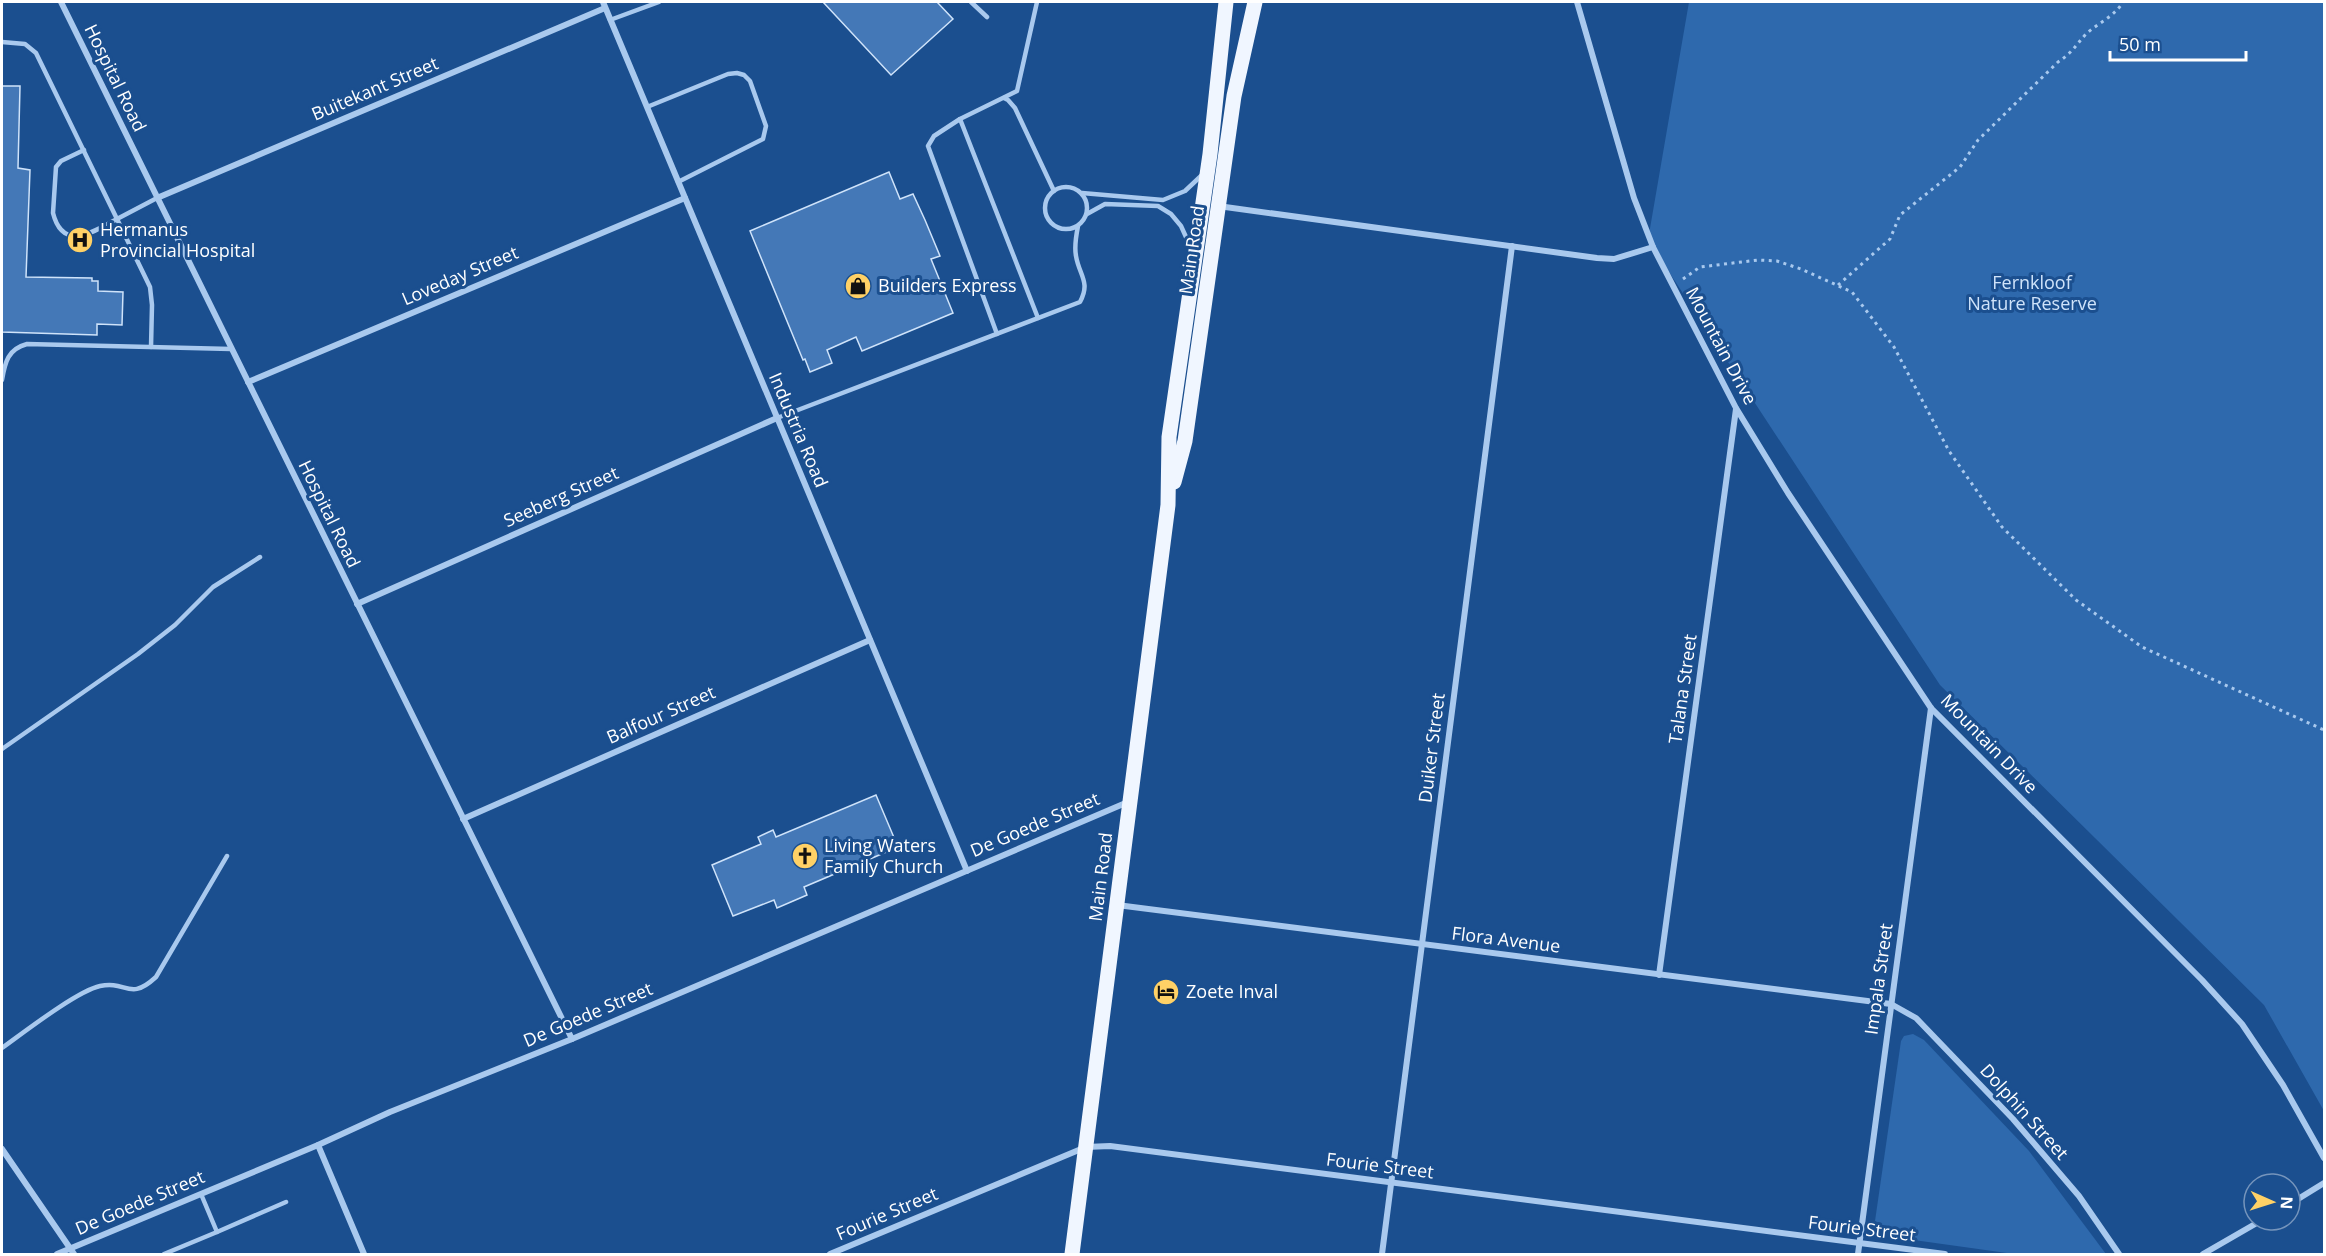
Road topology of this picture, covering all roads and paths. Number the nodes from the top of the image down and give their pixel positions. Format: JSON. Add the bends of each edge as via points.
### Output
{"nodes":[{"id":1,"x":61,"y":2,"type":"edge"},
{"id":2,"x":659,"y":2,"type":"edge"},
{"id":3,"x":971,"y":2,"type":"edge"},
{"id":4,"x":1037,"y":2,"type":"edge"},
{"id":5,"x":1226,"y":2,"type":"edge"},
{"id":6,"x":1255,"y":2,"type":"edge"},
{"id":7,"x":1577,"y":2,"type":"edge"},
{"id":8,"x":2123,"y":2,"type":"edge"},
{"id":9,"x":604,"y":5,"type":"edge"},
{"id":10,"x":987,"y":17,"type":"dead end"},
{"id":11,"x":610,"y":20,"type":"junction"},
{"id":12,"x":2,"y":42,"type":"edge"},
{"id":13,"x":1004,"y":98,"type":"junction"},
{"id":14,"x":647,"y":107,"type":"junction"},
{"id":15,"x":960,"y":119,"type":"junction"},
{"id":16,"x":84,"y":150,"type":"junction"},
{"id":17,"x":1208,"y":168,"type":"junction"},
{"id":18,"x":678,"y":182,"type":"junction"},
{"id":19,"x":1054,"y":190,"type":"junction"},
{"id":20,"x":1082,"y":194,"type":"junction"},
{"id":21,"x":157,"y":198,"type":"junction"},
{"id":22,"x":685,"y":198,"type":"junction"},
{"id":23,"x":1218,"y":206,"type":"junction"},
{"id":24,"x":1087,"y":214,"type":"junction"},
{"id":25,"x":117,"y":219,"type":"junction"},
{"id":26,"x":1078,"y":226,"type":"junction"},
{"id":27,"x":1512,"y":246,"type":"junction"},
{"id":28,"x":1653,"y":247,"type":"junction"},
{"id":29,"x":1193,"y":269,"type":"junction"},
{"id":30,"x":1838,"y":285,"type":"junction"},
{"id":31,"x":1672,"y":287,"type":"junction"},
{"id":32,"x":1038,"y":318,"type":"junction"},
{"id":33,"x":997,"y":334,"type":"junction"},
{"id":34,"x":151,"y":347,"type":"junction"},
{"id":35,"x":231,"y":349,"type":"junction"},
{"id":36,"x":2,"y":380,"type":"edge"},
{"id":37,"x":248,"y":382,"type":"junction"},
{"id":38,"x":1736,"y":408,"type":"junction"},
{"id":39,"x":777,"y":418,"type":"junction"},
{"id":40,"x":1168,"y":505,"type":"junction"},
{"id":41,"x":260,"y":557,"type":"dead end"},
{"id":42,"x":357,"y":604,"type":"junction"},
{"id":43,"x":870,"y":640,"type":"junction"},
{"id":44,"x":1931,"y":708,"type":"junction"},
{"id":45,"x":2325,"y":730,"type":"edge"},
{"id":46,"x":2,"y":749,"type":"edge"},
{"id":47,"x":1130,"y":801,"type":"junction"},
{"id":48,"x":464,"y":819,"type":"junction"},
{"id":49,"x":227,"y":856,"type":"dead end"},
{"id":50,"x":967,"y":871,"type":"junction"},
{"id":51,"x":1117,"y":905,"type":"junction"},
{"id":52,"x":1422,"y":945,"type":"junction"},
{"id":53,"x":1659,"y":975,"type":"junction"},
{"id":54,"x":1891,"y":1005,"type":"junction"},
{"id":55,"x":572,"y":1039,"type":"junction"},
{"id":56,"x":2,"y":1048,"type":"edge"},
{"id":57,"x":318,"y":1145,"type":"junction"},
{"id":58,"x":1086,"y":1147,"type":"junction"},
{"id":59,"x":2,"y":1149,"type":"edge"},
{"id":60,"x":2325,"y":1158,"type":"edge"},
{"id":61,"x":1391,"y":1183,"type":"junction"},
{"id":62,"x":2325,"y":1183,"type":"edge"},
{"id":63,"x":201,"y":1194,"type":"junction"},
{"id":64,"x":2302,"y":1197,"type":"edge"},
{"id":65,"x":286,"y":1202,"type":"dead end"},
{"id":66,"x":217,"y":1232,"type":"junction"},
{"id":67,"x":2242,"y":1232,"type":"edge"},
{"id":68,"x":1859,"y":1244,"type":"junction"},
{"id":69,"x":72,"y":1252,"type":"edge"},
{"id":70,"x":57,"y":1254,"type":"edge"},
{"id":71,"x":164,"y":1254,"type":"edge"},
{"id":72,"x":364,"y":1254,"type":"edge"},
{"id":73,"x":830,"y":1254,"type":"edge"},
{"id":74,"x":1072,"y":1254,"type":"edge"},
{"id":75,"x":1382,"y":1254,"type":"edge"},
{"id":76,"x":1858,"y":1254,"type":"edge"},
{"id":77,"x":1945,"y":1254,"type":"edge"},
{"id":78,"x":2119,"y":1254,"type":"edge"},
{"id":79,"x":2203,"y":1254,"type":"edge"}],
"edges":[{"from":1,"to":21,"type":"street","name":"Hospital Road"},
{"from":2,"to":11,"type":"lane"},
{"from":3,"to":10,"type":"lane"},
{"from":4,"to":13,"type":"lane","via":[[1017,91]]},
{"from":5,"to":17,"type":"main road","name":"Main Road"},
{"from":6,"to":23,"type":"main road","name":"Main Road","via":[[1234,96]]},
{"from":7,"to":28,"type":"street","name":"Mountain Drive","via":[[1634,198]]},
{"from":8,"to":30,"type":"path","via":[[1978,140],[1960,167],[1900,215],[1890,239]]},
{"from":9,"to":11,"type":"street","name":"Industria Road"},
{"from":9,"to":21,"type":"street","name":"Buitekant Street"},
{"from":11,"to":14,"type":"street","name":"Industria Road"},
{"from":12,"to":16,"type":"lane","via":[[25,44],[36,53]]},
{"from":13,"to":15,"type":"lane"},
{"from":13,"to":19,"type":"lane","via":[[1015,108]]},
{"from":14,"to":18,"type":"street","name":"Industria Road"},
{"from":14,"to":18,"type":"lane","via":[[728,74],[744,75],[750,81],[766,126],[763,139]]},
{"from":15,"to":32,"type":"lane"},
{"from":15,"to":33,"type":"lane","via":[[934,136],[928,146]]},
{"from":16,"to":25,"type":"lane"},
{"from":16,"to":25,"type":"lane","via":[[56,167],[55,220],[65,232],[86,236]]},
{"from":17,"to":20,"type":"lane","via":[[1185,191],[1168,199]]},
{"from":17,"to":29,"type":"main road","name":"Main Road"},
{"from":18,"to":22,"type":"street","name":"Industria Road"},
{"from":19,"to":20,"type":"lane","via":[[1068,187]]},
{"from":19,"to":26,"type":"lane","via":[[1045,210],[1050,223],[1064,230]]},
{"from":20,"to":24,"type":"lane"},
{"from":21,"to":25,"type":"lane"},
{"from":21,"to":35,"type":"street","name":"Hospital Road"},
{"from":22,"to":37,"type":"street","name":"Loveday Street"},
{"from":22,"to":39,"type":"street","name":"Industria Road"},
{"from":23,"to":27,"type":"street"},
{"from":23,"to":40,"type":"main road","name":"Main Road","via":[[1185,441]]},
{"from":24,"to":26,"type":"lane"},
{"from":24,"to":29,"type":"lane","via":[[1105,204],[1158,206],[1171,214],[1188,238]]},
{"from":25,"to":34,"type":"lane","via":[[150,287]]},
{"from":26,"to":32,"type":"lane","via":[[1076,256],[1086,292],[1080,302]]},
{"from":27,"to":28,"type":"street","via":[[1614,259]]},
{"from":27,"to":52,"type":"street","name":"Duiker Street"},
{"from":28,"to":31,"type":"street","name":"Mountain Drive"},
{"from":29,"to":40,"type":"main road","name":"Main Road","via":[[1169,437]]},
{"from":30,"to":31,"type":"path","via":[[1778,261],[1758,260],[1700,267]]},
{"from":30,"to":45,"type":"path","via":[[1852,292],[1894,347],[1949,451],[2002,527],[2076,600],[2142,647]]},
{"from":31,"to":38,"type":"street","name":"Mountain Drive"},
{"from":32,"to":33,"type":"lane"},
{"from":33,"to":39,"type":"lane"},
{"from":34,"to":35,"type":"lane"},
{"from":34,"to":36,"type":"lane","via":[[27,344],[8,356]]},
{"from":35,"to":37,"type":"street","name":"Hospital Road"},
{"from":37,"to":42,"type":"street","name":"Hospital Road"},
{"from":38,"to":44,"type":"street","name":"Mountain Drive"},
{"from":38,"to":53,"type":"street","name":"Talana Street"},
{"from":39,"to":42,"type":"street","name":"Seeberg Street"},
{"from":39,"to":43,"type":"street","name":"Industria Road"},
{"from":40,"to":47,"type":"main road","name":"Main Road"},
{"from":41,"to":46,"type":"lane","via":[[213,587],[138,654]]},
{"from":42,"to":48,"type":"street","name":"Hospital Road"},
{"from":43,"to":48,"type":"street","name":"Balfour Street"},
{"from":43,"to":50,"type":"street","name":"Industria Road"},
{"from":44,"to":54,"type":"street","name":"Impala Street"},
{"from":44,"to":60,"type":"street","name":"Mountain Drive","via":[[2242,1024]]},
{"from":47,"to":50,"type":"street","name":"De Goede Street"},
{"from":47,"to":51,"type":"main road","name":"Main Road"},
{"from":48,"to":55,"type":"street","name":"Hospital Road"},
{"from":49,"to":56,"type":"lane","via":[[156,977],[145,987],[135,990],[99,986]]},
{"from":50,"to":55,"type":"street","name":"De Goede Street"},
{"from":51,"to":52,"type":"street","name":"Flora Avenue"},
{"from":51,"to":58,"type":"main road","name":"Main Road"},
{"from":52,"to":53,"type":"street","name":"Flora Avenue"},
{"from":52,"to":61,"type":"street","name":"Duiker Street"},
{"from":53,"to":54,"type":"street","name":"Flora Avenue"},
{"from":54,"to":68,"type":"street","name":"Impala Street"},
{"from":54,"to":78,"type":"street","name":"Dolphin Street","via":[[1916,1018],[2013,1119],[2079,1197]]},
{"from":55,"to":57,"type":"street","name":"De Goede Street"},
{"from":57,"to":63,"type":"street","name":"De Goede Street"},
{"from":57,"to":72,"type":"street"},
{"from":58,"to":61,"type":"street","name":"Fourie Street","via":[[1110,1146]]},
{"from":58,"to":73,"type":"street","name":"Fourie Street"},
{"from":58,"to":74,"type":"main road","name":"Main Road"},
{"from":59,"to":69,"type":"street"},
{"from":61,"to":68,"type":"street","name":"Fourie Street"},
{"from":61,"to":75,"type":"street","name":"Duiker Street"},
{"from":62,"to":64,"type":"street"},
{"from":63,"to":66,"type":"lane"},
{"from":63,"to":69,"type":"street","name":"De Goede Street"},
{"from":65,"to":66,"type":"lane"},
{"from":66,"to":71,"type":"lane"},
{"from":67,"to":79,"type":"street"},
{"from":68,"to":76,"type":"street","name":"Impala Street"},
{"from":68,"to":77,"type":"street","name":"Fourie Street"},
{"from":69,"to":70,"type":"street","name":"De Goede Street"}]}
